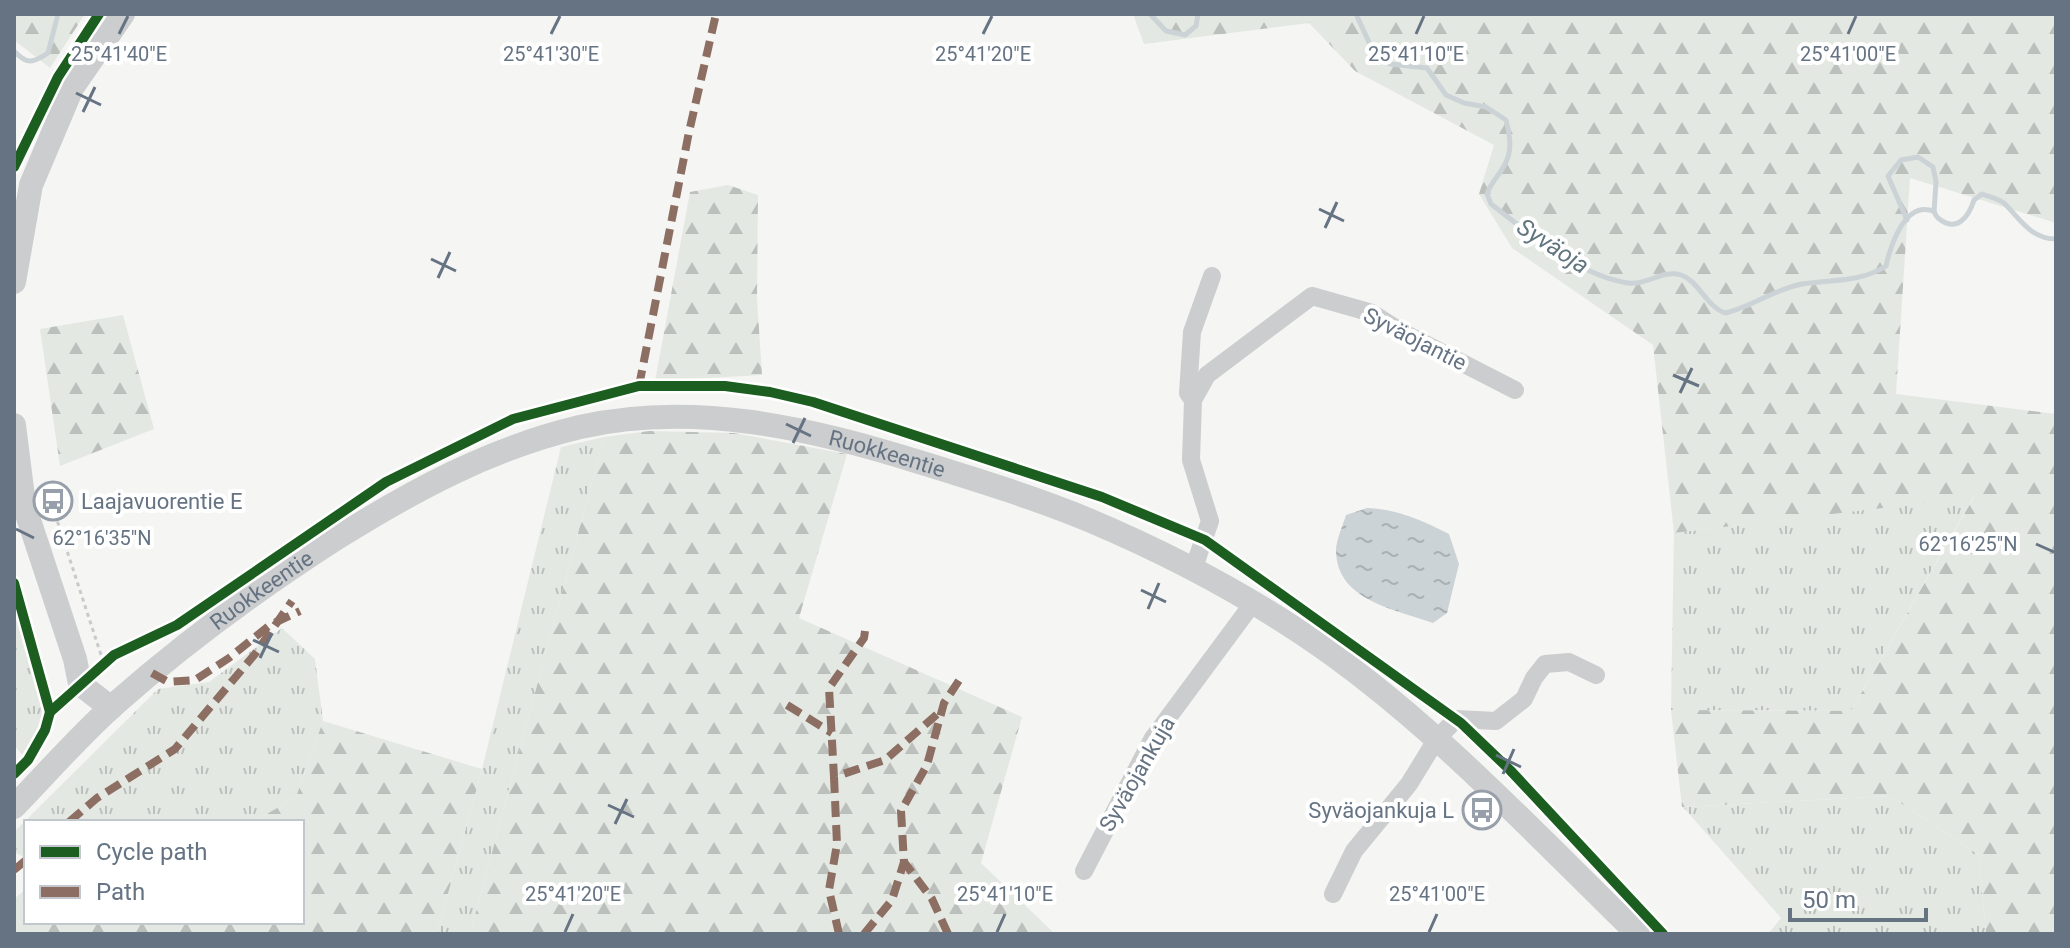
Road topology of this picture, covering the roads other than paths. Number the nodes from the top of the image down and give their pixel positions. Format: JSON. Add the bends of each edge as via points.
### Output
{"nodes":[{"id":1,"x":123,"y":14,"type":"edge"},
{"id":2,"x":1212,"y":276,"type":"dead end"},
{"id":3,"x":14,"y":282,"type":"edge"},
{"id":4,"x":1515,"y":390,"type":"dead end"},
{"id":5,"x":1193,"y":400,"type":"junction"},
{"id":6,"x":14,"y":425,"type":"edge"},
{"id":7,"x":1193,"y":570,"type":"junction"},
{"id":8,"x":1253,"y":603,"type":"junction"},
{"id":9,"x":1596,"y":675,"type":"dead end"},
{"id":10,"x":111,"y":708,"type":"junction"},
{"id":11,"x":1436,"y":740,"type":"junction"},
{"id":12,"x":14,"y":807,"type":"edge"},
{"id":13,"x":1084,"y":871,"type":"dead end"},
{"id":14,"x":1333,"y":894,"type":"dead end"},
{"id":15,"x":1638,"y":934,"type":"edge"}],
"edges":[{"from":1,"to":3,"type":"street","via":[[72,88],[31,185]]},
{"from":2,"to":5,"type":"street","via":[[1192,332],[1188,393]]},
{"from":4,"to":5,"type":"street","name":"Syväojantie","via":[[1372,313],[1312,296],[1207,375]]},
{"from":5,"to":7,"type":"street","via":[[1191,460],[1210,521]]},
{"from":6,"to":10,"type":"street","via":[[24,505],[90,666],[80,684]]},
{"from":7,"to":8,"type":"street","name":"Ruokkeentie"},
{"from":7,"to":10,"type":"street","name":"Ruokkeentie","via":[[1092,521],[819,433],[700,418],[584,426],[532,440],[422,486],[286,571]]},
{"from":8,"to":11,"type":"street","name":"Ruokkeentie","via":[[1305,635]]},
{"from":8,"to":13,"type":"street","name":"Syväojankuja","via":[[1153,738]]},
{"from":9,"to":11,"type":"street","via":[[1569,662],[1545,664],[1524,699],[1496,721],[1456,719]]},
{"from":10,"to":12,"type":"street","name":"Ruokkeentie"},
{"from":11,"to":14,"type":"street","via":[[1409,784],[1354,851]]},
{"from":11,"to":15,"type":"street","name":"Ruokkeentie"}]}
